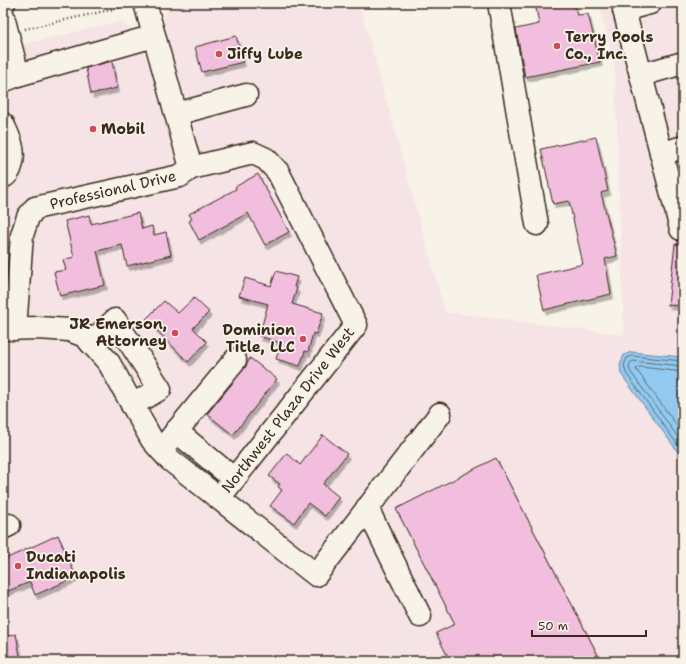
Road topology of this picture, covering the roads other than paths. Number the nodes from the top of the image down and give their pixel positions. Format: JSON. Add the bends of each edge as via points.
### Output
{"nodes":[{"id":1,"x":499,"y":3,"type":"edge"},
{"id":2,"x":650,"y":3,"type":"edge"},
{"id":3,"x":138,"y":4,"type":"edge"},
{"id":4,"x":5,"y":25,"type":"edge"},
{"id":5,"x":154,"y":36,"type":"junction"},
{"id":6,"x":683,"y":63,"type":"edge"},
{"id":7,"x":641,"y":75,"type":"junction"},
{"id":8,"x":11,"y":78,"type":"edge"},
{"id":9,"x":246,"y":95,"type":"dead end"},
{"id":10,"x":176,"y":114,"type":"junction"},
{"id":11,"x":3,"y":124,"type":"edge"},
{"id":12,"x":683,"y":147,"type":"edge"},
{"id":13,"x":661,"y":154,"type":"junction"},
{"id":14,"x":191,"y":168,"type":"junction"},
{"id":15,"x":3,"y":177,"type":"edge"},
{"id":16,"x":537,"y":224,"type":"dead end"},
{"id":17,"x":683,"y":229,"type":"edge"},
{"id":18,"x":9,"y":329,"type":"edge"},
{"id":19,"x":91,"y":343,"type":"junction"},
{"id":20,"x":235,"y":360,"type":"dead end"},
{"id":21,"x":132,"y":405,"type":"junction"},
{"id":22,"x":440,"y":414,"type":"dead end"},
{"id":23,"x":176,"y":431,"type":"junction"},
{"id":24,"x":161,"y":450,"type":"junction"},
{"id":25,"x":234,"y":479,"type":"junction"},
{"id":26,"x":219,"y":498,"type":"junction"},
{"id":27,"x":367,"y":508,"type":"junction"},
{"id":28,"x":420,"y":616,"type":"dead end"}],
"edges":[{"from":1,"to":16,"type":"street"},
{"from":2,"to":7,"type":"street","via":[[624,10]]},
{"from":3,"to":5,"type":"street","name":"Professional Drive"},
{"from":4,"to":8,"type":"street"},
{"from":5,"to":8,"type":"street"},
{"from":5,"to":10,"type":"street","name":"Professional Drive"},
{"from":6,"to":7,"type":"street"},
{"from":7,"to":13,"type":"street"},
{"from":9,"to":10,"type":"street"},
{"from":10,"to":14,"type":"street","name":"Professional Drive"},
{"from":11,"to":15,"type":"street","via":[[12,148],[11,168]]},
{"from":12,"to":13,"type":"street"},
{"from":13,"to":17,"type":"street"},
{"from":14,"to":18,"type":"street","name":"Professional Drive","via":[[180,176],[35,208],[28,217],[22,235]]},
{"from":14,"to":25,"type":"street","name":"Northwest Plaza Drive West","via":[[253,153],[266,159],[278,172],[356,325]]},
{"from":18,"to":19,"type":"street","name":"Northwest Plaza Drive West","via":[[69,330],[85,336]]},
{"from":19,"to":21,"type":"street","name":"Northwest Plaza Drive West","via":[[109,363]]},
{"from":19,"to":21,"type":"street","via":[[115,320],[160,389]]},
{"from":20,"to":23,"type":"street"},
{"from":21,"to":24,"type":"street","name":"Northwest Plaza Drive West","via":[[152,440]]},
{"from":22,"to":27,"type":"street"},
{"from":23,"to":24,"type":"street"},
{"from":23,"to":25,"type":"street"},
{"from":24,"to":26,"type":"street","name":"Northwest Plaza Drive West"},
{"from":25,"to":26,"type":"street","name":"Northwest Plaza Drive West"},
{"from":26,"to":27,"type":"street","name":"Northwest Plaza Drive West","via":[[316,575]]},
{"from":27,"to":28,"type":"street"}]}
